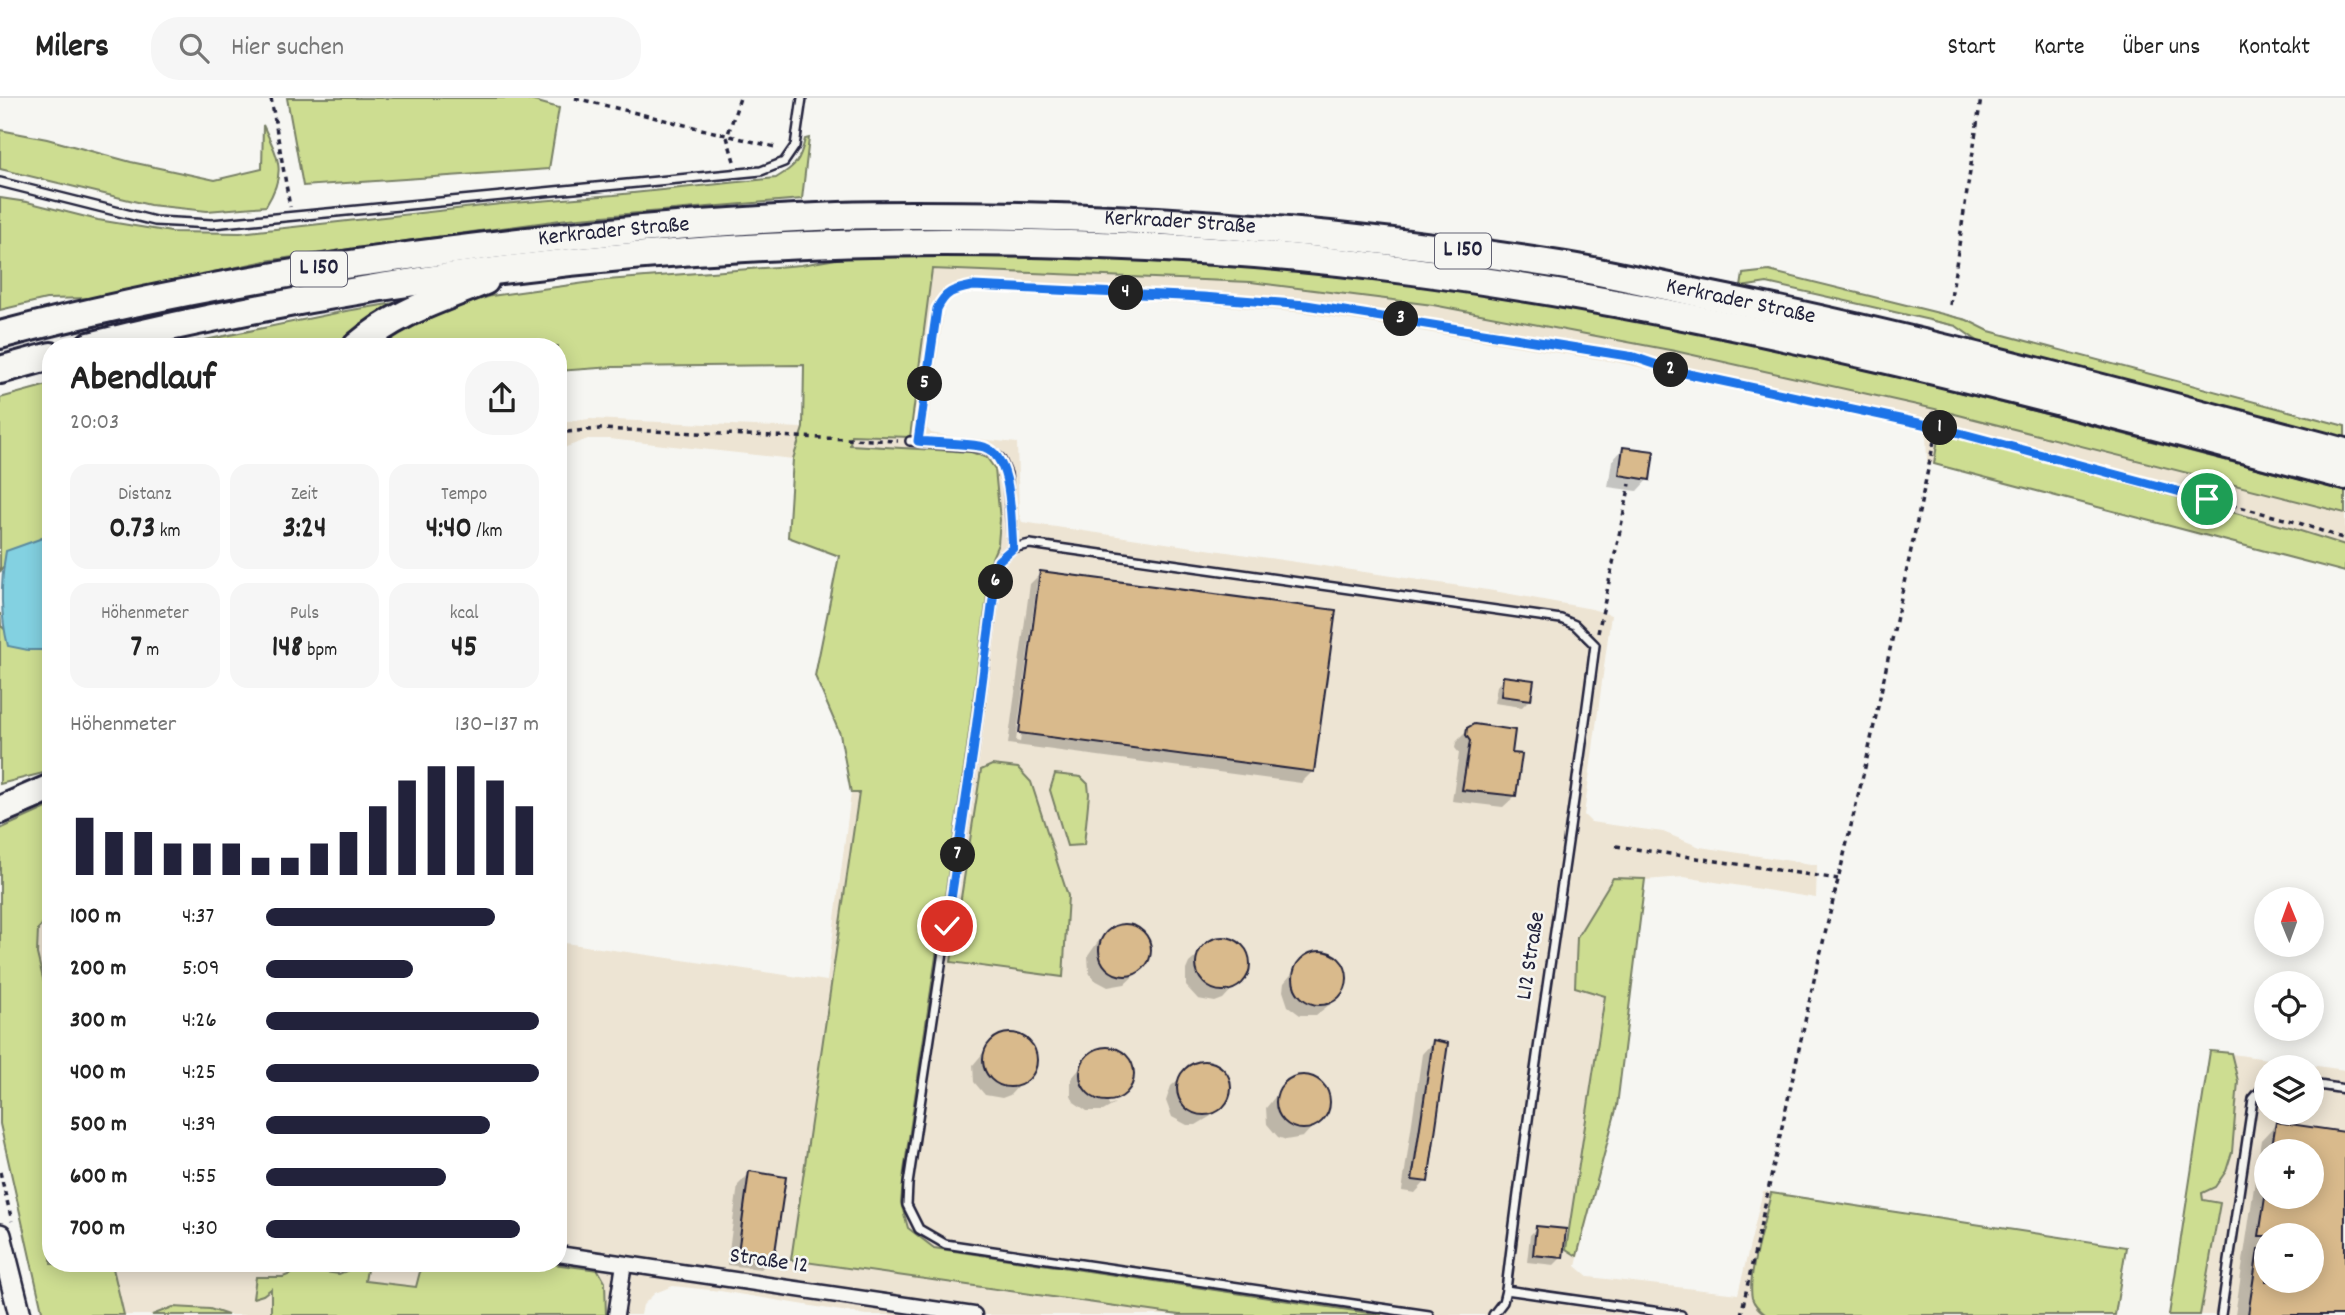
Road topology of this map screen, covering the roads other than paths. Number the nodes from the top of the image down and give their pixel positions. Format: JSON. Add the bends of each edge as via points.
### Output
{"nodes":[{"id":1,"x":802,"y":98,"type":"edge"},
{"id":2,"x":0,"y":182,"type":"edge"},
{"id":3,"x":519,"y":267,"type":"junction"},
{"id":4,"x":0,"y":335,"type":"edge"},
{"id":5,"x":124,"y":338,"type":"edge"},
{"id":6,"x":367,"y":338,"type":"edge"},
{"id":7,"x":42,"y":360,"type":"edge"},
{"id":8,"x":0,"y":370,"type":"edge"},
{"id":9,"x":914,"y":441,"type":"road end"},
{"id":10,"x":2345,"y":452,"type":"edge"},
{"id":11,"x":2345,"y":476,"type":"edge"},
{"id":12,"x":1013,"y":548,"type":"junction"},
{"id":13,"x":42,"y":790,"type":"edge"},
{"id":14,"x":42,"y":791,"type":"edge"},
{"id":15,"x":0,"y":795,"type":"edge"},
{"id":16,"x":0,"y":810,"type":"edge"},
{"id":17,"x":2324,"y":1086,"type":"edge"},
{"id":18,"x":2345,"y":1089,"type":"edge"},
{"id":19,"x":2254,"y":1098,"type":"edge"},
{"id":20,"x":0,"y":1235,"type":"edge"},
{"id":21,"x":567,"y":1255,"type":"edge"},
{"id":22,"x":624,"y":1264,"type":"junction"},
{"id":23,"x":1506,"y":1290,"type":"junction"},
{"id":24,"x":20,"y":1315,"type":"edge"},
{"id":25,"x":617,"y":1315,"type":"edge"},
{"id":26,"x":974,"y":1315,"type":"edge"},
{"id":27,"x":1429,"y":1315,"type":"edge"},
{"id":28,"x":1493,"y":1315,"type":"edge"},
{"id":29,"x":1681,"y":1315,"type":"edge"},
{"id":30,"x":2221,"y":1315,"type":"edge"}],
"edges":[{"from":1,"to":2,"type":"lane","via":[[796,146],[784,162],[761,172],[212,224],[155,221]]},
{"from":3,"to":5,"type":"highway","name":"Kerkrader Straße","number":"L 150","via":[[321,297]]},
{"from":3,"to":6,"type":"highway","number":"L 150","via":[[405,313]]},
{"from":3,"to":11,"type":"highway","name":"Kerkrader Straße","number":"L 150","via":[[788,244],[976,242],[1112,244],[1399,269],[1570,295],[1826,345]]},
{"from":4,"to":10,"type":"highway","name":"Kerkrader Straße","number":"L 150","via":[[228,284],[561,236],[844,216],[1111,218],[1252,226],[1572,267],[1829,320]]},
{"from":7,"to":8,"type":"highway"},
{"from":9,"to":12,"type":"lane","via":[[985,447],[1000,458],[1007,474]]},
{"from":12,"to":23,"type":"lane","name":"L12 Straße","via":[[1030,544],[1561,619],[1575,625],[1595,645]]},
{"from":12,"to":27,"type":"lane","via":[[998,561],[908,1184],[907,1205],[919,1229],[946,1244]]},
{"from":13,"to":15,"type":"highway"},
{"from":14,"to":16,"type":"highway"},
{"from":17,"to":18,"type":"lane"},
{"from":19,"to":30,"type":"lane"},
{"from":20,"to":24,"type":"main road"},
{"from":21,"to":22,"type":"street","name":"Straße 12"},
{"from":22,"to":25,"type":"street"},
{"from":22,"to":26,"type":"street","name":"Straße 12"},
{"from":23,"to":28,"type":"lane"},
{"from":23,"to":29,"type":"lane"}]}
